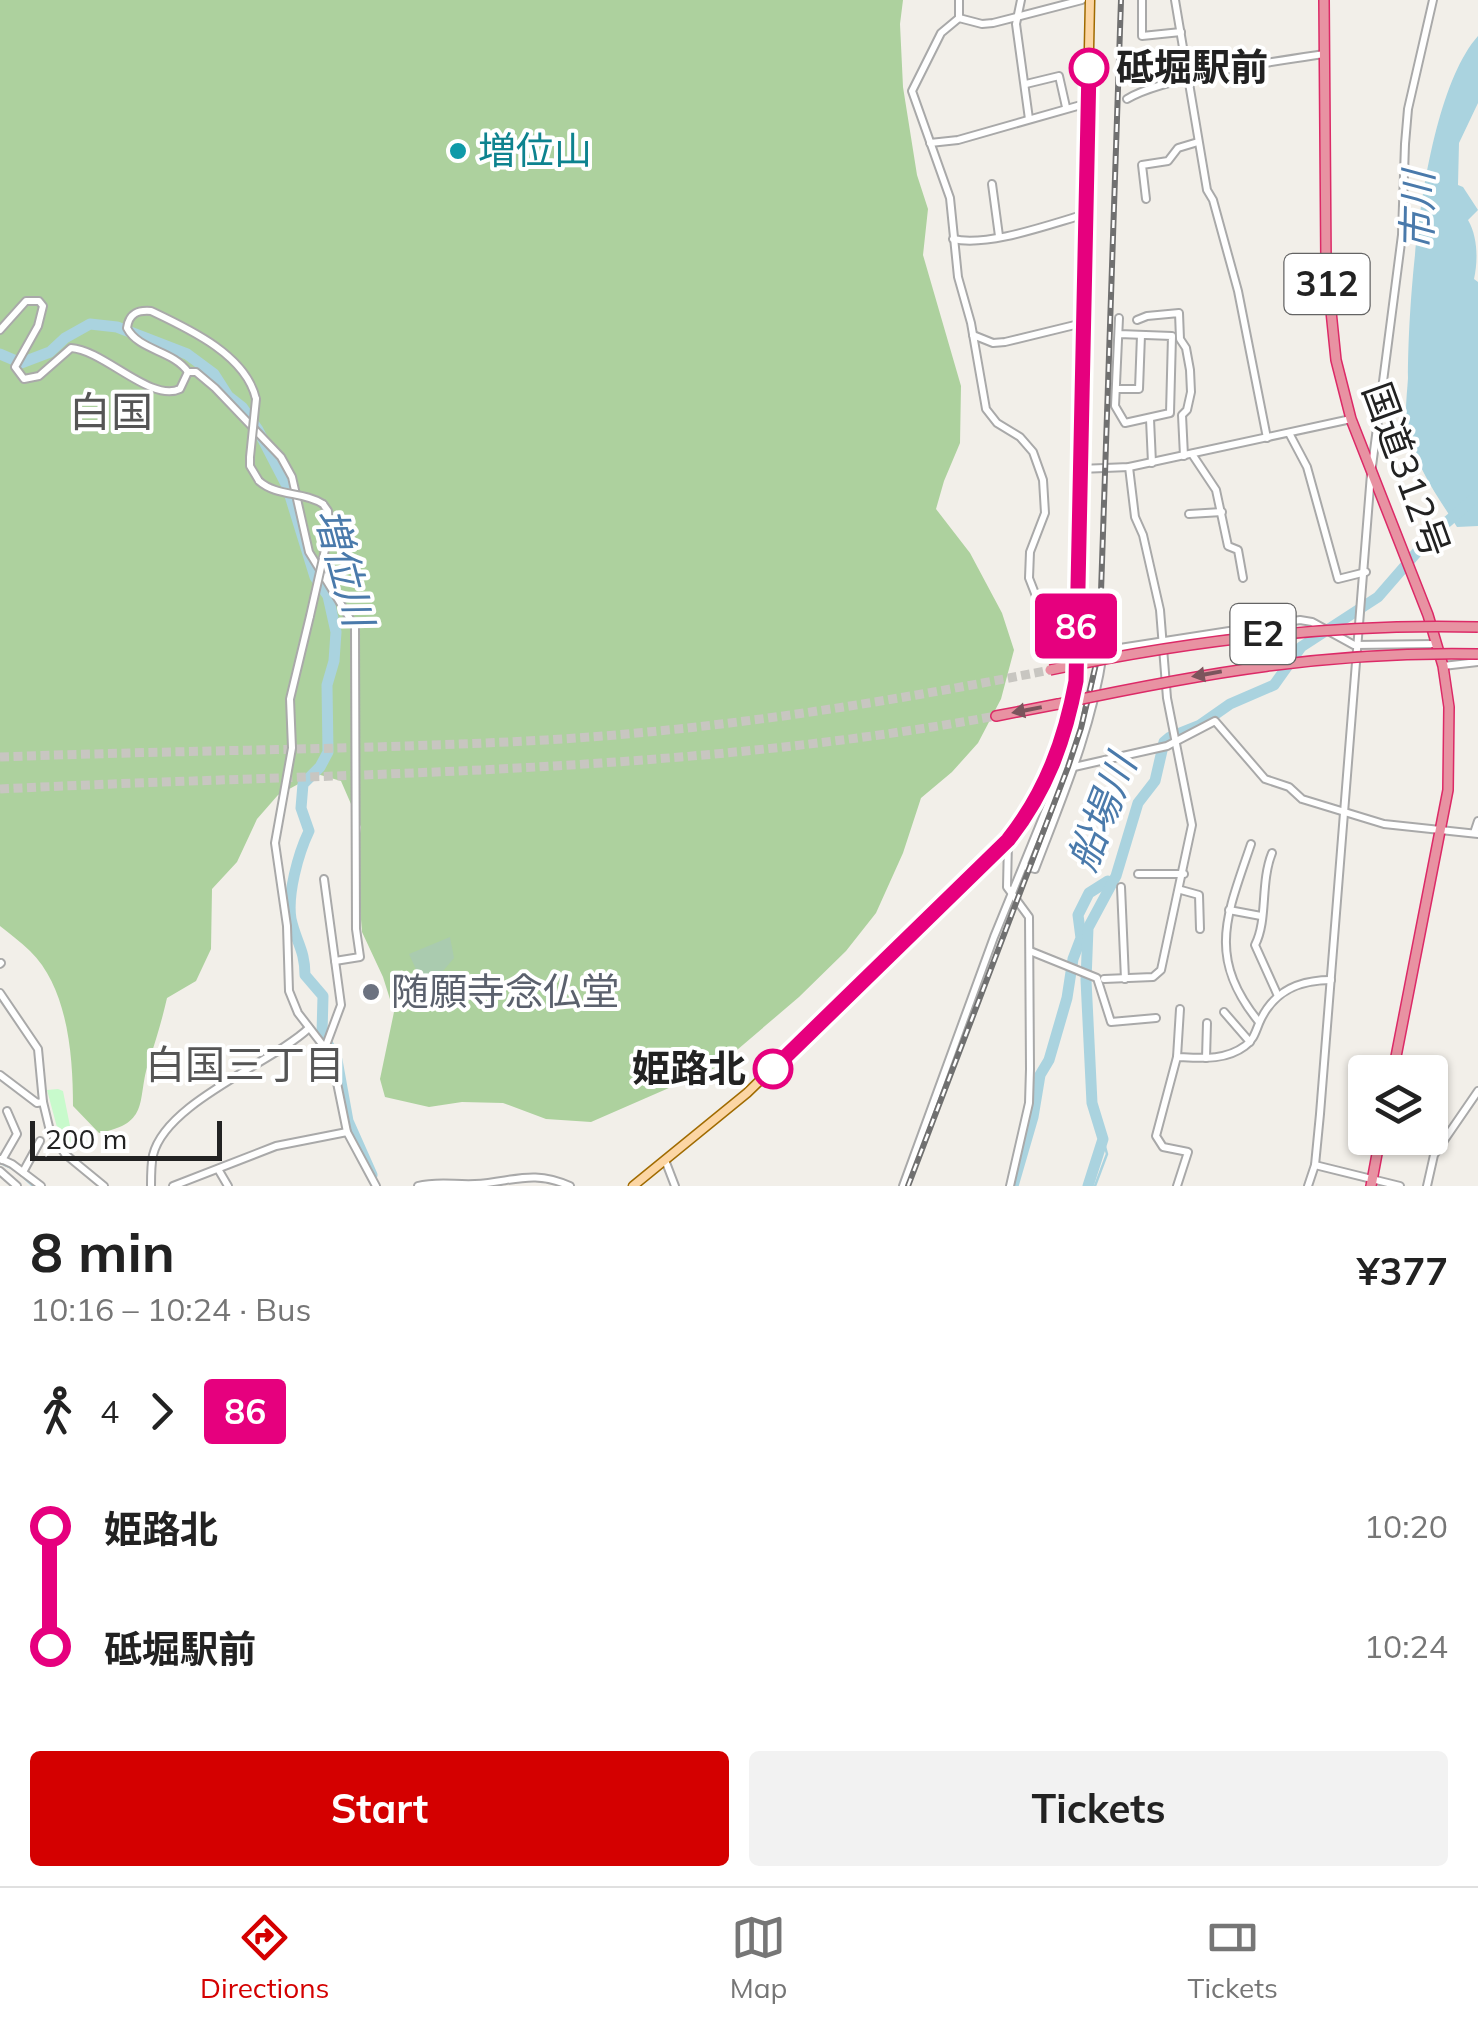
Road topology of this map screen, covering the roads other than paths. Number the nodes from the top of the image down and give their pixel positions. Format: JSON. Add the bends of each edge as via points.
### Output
{"nodes":[{"id":1,"x":959,"y":0,"type":"edge"},
{"id":2,"x":1021,"y":0,"type":"edge"},
{"id":3,"x":1082,"y":0,"type":"edge"},
{"id":4,"x":1090,"y":0,"type":"edge"},
{"id":5,"x":1142,"y":0,"type":"edge"},
{"id":6,"x":1175,"y":0,"type":"edge"},
{"id":7,"x":1324,"y":0,"type":"edge"},
{"id":8,"x":1434,"y":0,"type":"edge"},
{"id":9,"x":1016,"y":16,"type":"junction"},
{"id":10,"x":959,"y":18,"type":"junction"},
{"id":11,"x":1180,"y":32,"type":"junction"},
{"id":12,"x":1324,"y":54,"type":"junction"},
{"id":13,"x":1187,"y":80,"type":"junction"},
{"id":14,"x":1026,"y":84,"type":"junction"},
{"id":15,"x":1127,"y":100,"type":"dead end"},
{"id":16,"x":1088,"y":103,"type":"junction"},
{"id":17,"x":1066,"y":107,"type":"junction"},
{"id":18,"x":1029,"y":118,"type":"junction"},
{"id":19,"x":1198,"y":142,"type":"junction"},
{"id":20,"x":930,"y":143,"type":"junction"},
{"id":21,"x":992,"y":184,"type":"dead end"},
{"id":22,"x":1146,"y":198,"type":"dead end"},
{"id":23,"x":1086,"y":214,"type":"junction"},
{"id":24,"x":999,"y":236,"type":"junction"},
{"id":25,"x":953,"y":239,"type":"junction"},
{"id":26,"x":1119,"y":318,"type":"dead end"},
{"id":27,"x":1137,"y":320,"type":"dead end"},
{"id":28,"x":1083,"y":323,"type":"junction"},
{"id":29,"x":0,"y":330,"type":"edge"},
{"id":30,"x":972,"y":334,"type":"junction"},
{"id":31,"x":1119,"y":334,"type":"junction"},
{"id":32,"x":1141,"y":335,"type":"junction"},
{"id":33,"x":188,"y":372,"type":"junction"},
{"id":34,"x":1116,"y":390,"type":"junction"},
{"id":35,"x":1150,"y":418,"type":"junction"},
{"id":36,"x":1351,"y":419,"type":"junction"},
{"id":37,"x":1290,"y":434,"type":"junction"},
{"id":38,"x":1267,"y":438,"type":"junction"},
{"id":39,"x":1188,"y":455,"type":"junction"},
{"id":40,"x":1152,"y":462,"type":"junction"},
{"id":41,"x":1129,"y":467,"type":"junction"},
{"id":42,"x":1080,"y":469,"type":"junction"},
{"id":43,"x":1371,"y":474,"type":"junction"},
{"id":44,"x":1222,"y":512,"type":"junction"},
{"id":45,"x":1189,"y":514,"type":"dead end"},
{"id":46,"x":1366,"y":572,"type":"junction"},
{"id":47,"x":1243,"y":578,"type":"dead end"},
{"id":48,"x":1478,"y":627,"type":"edge"},
{"id":49,"x":1161,"y":639,"type":"junction"},
{"id":50,"x":1436,"y":644,"type":"junction"},
{"id":51,"x":1359,"y":645,"type":"junction"},
{"id":52,"x":1478,"y":654,"type":"edge"},
{"id":53,"x":1075,"y":659,"type":"junction"},
{"id":54,"x":1478,"y":662,"type":"edge"},
{"id":55,"x":1443,"y":666,"type":"junction"},
{"id":56,"x":1050,"y":670,"type":"tunnel mouth"},
{"id":57,"x":1076,"y":681,"type":"junction"},
{"id":58,"x":996,"y":716,"type":"tunnel mouth"},
{"id":59,"x":1177,"y":741,"type":"junction"},
{"id":60,"x":1074,"y":767,"type":"junction"},
{"id":61,"x":1346,"y":812,"type":"junction"},
{"id":62,"x":1478,"y":821,"type":"edge"},
{"id":63,"x":1442,"y":829,"type":"junction"},
{"id":64,"x":1476,"y":834,"type":"edge"},
{"id":65,"x":1008,"y":840,"type":"junction"},
{"id":66,"x":1251,"y":844,"type":"dead end"},
{"id":67,"x":1272,"y":853,"type":"dead end"},
{"id":68,"x":1024,"y":866,"type":"junction"},
{"id":69,"x":1138,"y":874,"type":"dead end"},
{"id":70,"x":1184,"y":874,"type":"junction"},
{"id":71,"x":324,"y":879,"type":"dead end"},
{"id":72,"x":1122,"y":887,"type":"dead end"},
{"id":73,"x":1181,"y":890,"type":"junction"},
{"id":74,"x":1014,"y":892,"type":"junction"},
{"id":75,"x":1229,"y":910,"type":"junction"},
{"id":76,"x":1261,"y":916,"type":"junction"},
{"id":77,"x":1200,"y":930,"type":"dead end"},
{"id":78,"x":1030,"y":951,"type":"junction"},
{"id":79,"x":335,"y":960,"type":"junction"},
{"id":80,"x":1100,"y":979,"type":"junction"},
{"id":81,"x":1124,"y":979,"type":"junction"},
{"id":82,"x":1331,"y":980,"type":"junction"},
{"id":83,"x":0,"y":994,"type":"edge"},
{"id":84,"x":1278,"y":996,"type":"junction"},
{"id":85,"x":1180,"y":1009,"type":"dead end"},
{"id":86,"x":12,"y":1011,"type":"junction"},
{"id":87,"x":1224,"y":1012,"type":"dead end"},
{"id":88,"x":0,"y":1018,"type":"edge"},
{"id":89,"x":1156,"y":1018,"type":"dead end"},
{"id":90,"x":1260,"y":1022,"type":"junction"},
{"id":91,"x":1207,"y":1023,"type":"dead end"},
{"id":92,"x":309,"y":1028,"type":"junction"},
{"id":93,"x":1250,"y":1042,"type":"junction"},
{"id":94,"x":325,"y":1048,"type":"junction"},
{"id":95,"x":1396,"y":1055,"type":"edge"},
{"id":96,"x":1177,"y":1057,"type":"junction"},
{"id":97,"x":1206,"y":1058,"type":"junction"},
{"id":98,"x":0,"y":1075,"type":"edge"},
{"id":99,"x":1478,"y":1091,"type":"edge"},
{"id":100,"x":43,"y":1102,"type":"junction"},
{"id":101,"x":7,"y":1111,"type":"dead end"},
{"id":102,"x":348,"y":1132,"type":"junction"},
{"id":103,"x":40,"y":1140,"type":"dead end"},
{"id":104,"x":1377,"y":1155,"type":"edge"},
{"id":105,"x":1,"y":1159,"type":"edge"},
{"id":106,"x":666,"y":1160,"type":"junction"},
{"id":107,"x":1314,"y":1165,"type":"junction"},
{"id":108,"x":218,"y":1169,"type":"junction"},
{"id":109,"x":0,"y":1170,"type":"edge"},
{"id":110,"x":23,"y":1172,"type":"junction"},
{"id":111,"x":1371,"y":1183,"type":"edge"},
{"id":112,"x":17,"y":1186,"type":"edge"},
{"id":113,"x":41,"y":1186,"type":"edge"},
{"id":114,"x":104,"y":1186,"type":"edge"},
{"id":115,"x":151,"y":1186,"type":"edge"},
{"id":116,"x":173,"y":1186,"type":"edge"},
{"id":117,"x":228,"y":1186,"type":"edge"},
{"id":118,"x":376,"y":1186,"type":"edge"},
{"id":119,"x":418,"y":1186,"type":"edge"},
{"id":120,"x":570,"y":1186,"type":"edge"},
{"id":121,"x":633,"y":1186,"type":"edge"},
{"id":122,"x":675,"y":1186,"type":"edge"},
{"id":123,"x":903,"y":1186,"type":"edge"},
{"id":124,"x":1010,"y":1186,"type":"edge"},
{"id":125,"x":1178,"y":1186,"type":"edge"},
{"id":126,"x":1308,"y":1186,"type":"edge"},
{"id":127,"x":1400,"y":1186,"type":"edge"},
{"id":128,"x":1427,"y":1186,"type":"edge"}],
"edges":[{"from":1,"to":10,"type":"street"},
{"from":2,"to":9,"type":"street"},
{"from":3,"to":9,"type":"street"},
{"from":4,"to":16,"type":"main road"},
{"from":5,"to":11,"type":"street","via":[[1142,36]]},
{"from":6,"to":11,"type":"street"},
{"from":7,"to":12,"type":"highway","name":"国道312号","number":"312"},
{"from":8,"to":43,"type":"street","via":[[1408,109],[1402,235]]},
{"from":9,"to":10,"type":"street","via":[[982,24]]},
{"from":9,"to":14,"type":"street"},
{"from":10,"to":20,"type":"street","via":[[941,33],[914,81],[914,104]]},
{"from":11,"to":13,"type":"street"},
{"from":12,"to":13,"type":"street"},
{"from":12,"to":36,"type":"highway","name":"国道312号","number":"312","via":[[1327,284]]},
{"from":13,"to":15,"type":"street"},
{"from":13,"to":19,"type":"street"},
{"from":14,"to":17,"type":"street","via":[[1059,76]]},
{"from":14,"to":18,"type":"street"},
{"from":16,"to":17,"type":"street"},
{"from":16,"to":23,"type":"main road"},
{"from":17,"to":18,"type":"street"},
{"from":18,"to":20,"type":"street"},
{"from":19,"to":22,"type":"street","via":[[1178,148],[1168,161],[1142,164]]},
{"from":19,"to":38,"type":"street","via":[[1238,291]]},
{"from":20,"to":25,"type":"street","via":[[950,198]]},
{"from":21,"to":24,"type":"street"},
{"from":23,"to":24,"type":"street"},
{"from":23,"to":28,"type":"main road"},
{"from":24,"to":25,"type":"street"},
{"from":25,"to":30,"type":"street"},
{"from":26,"to":31,"type":"street"},
{"from":27,"to":39,"type":"street","via":[[1179,312],[1191,382],[1182,415]]},
{"from":28,"to":30,"type":"street","via":[[1005,342]]},
{"from":28,"to":42,"type":"main road"},
{"from":29,"to":33,"type":"street","via":[[26,301],[43,306],[17,359],[24,379],[39,376],[71,348],[164,392],[180,390]]},
{"from":30,"to":53,"type":"street","via":[[986,409],[1033,452],[1043,480],[1044,513],[1029,578]]},
{"from":31,"to":32,"type":"street"},
{"from":31,"to":34,"type":"street"},
{"from":32,"to":34,"type":"street","via":[[1139,389]]},
{"from":32,"to":35,"type":"street","via":[[1172,336],[1170,414]]},
{"from":33,"to":79,"type":"street","via":[[215,388],[281,457],[309,552],[354,627],[360,957]]},
{"from":33,"to":92,"type":"street","bridge":true,"via":[[131,336],[126,328],[133,314],[151,311],[218,349],[248,376],[256,399],[250,466],[274,490],[309,497],[328,511],[330,532],[290,699],[292,748],[275,843],[289,991]]},
{"from":34,"to":35,"type":"street","via":[[1115,406],[1125,423]]},
{"from":35,"to":40,"type":"street"},
{"from":36,"to":37,"type":"street"},
{"from":36,"to":43,"type":"highway","name":"国道312号","number":"312"},
{"from":37,"to":38,"type":"street"},
{"from":37,"to":46,"type":"street","via":[[1307,467],[1338,580]]},
{"from":38,"to":39,"type":"street"},
{"from":39,"to":40,"type":"street"},
{"from":39,"to":44,"type":"street","via":[[1216,490]]},
{"from":40,"to":41,"type":"street"},
{"from":41,"to":42,"type":"street"},
{"from":41,"to":49,"type":"street"},
{"from":42,"to":53,"type":"main road"},
{"from":43,"to":46,"type":"street"},
{"from":43,"to":50,"type":"highway","name":"国道312号","number":"312"},
{"from":44,"to":45,"type":"street"},
{"from":44,"to":47,"type":"street"},
{"from":46,"to":51,"type":"street"},
{"from":48,"to":56,"type":"highway","number":"E2","bridge":true,"via":[[1279,632]]},
{"from":49,"to":51,"type":"street","bridge":true,"via":[[1312,622]]},
{"from":49,"to":59,"type":"street"},
{"from":49,"to":60,"type":"street","via":[[1103,653]]},
{"from":50,"to":51,"type":"street"},
{"from":50,"to":55,"type":"highway","name":"国道312号","number":"312"},
{"from":51,"to":61,"type":"street"},
{"from":52,"to":58,"type":"highway","number":"E2","one_way":true,"bridge":true,"via":[[1277,662]]},
{"from":53,"to":57,"type":"main road"},
{"from":54,"to":55,"type":"street"},
{"from":55,"to":63,"type":"highway","name":"国道312号","number":"312","via":[[1450,744]]},
{"from":57,"to":65,"type":"main road","via":[[1048,777]]},
{"from":57,"to":68,"type":"street","via":[[1082,700],[1072,746]]},
{"from":59,"to":60,"type":"street"},
{"from":59,"to":61,"type":"street","via":[[1214,721],[1265,778],[1302,799]]},
{"from":59,"to":70,"type":"street","via":[[1192,824]]},
{"from":60,"to":68,"type":"street","via":[[1035,869]]},
{"from":61,"to":63,"type":"street","via":[[1384,824]]},
{"from":61,"to":82,"type":"street"},
{"from":62,"to":64,"type":"street"},
{"from":63,"to":64,"type":"street"},
{"from":63,"to":95,"type":"highway","name":"国道312号","number":"312"},
{"from":65,"to":74,"type":"street","via":[[1007,887]]},
{"from":65,"to":106,"type":"main road","via":[[747,1093]]},
{"from":66,"to":75,"type":"street"},
{"from":67,"to":76,"type":"street"},
{"from":68,"to":74,"type":"street"},
{"from":69,"to":70,"type":"street"},
{"from":70,"to":73,"type":"street"},
{"from":71,"to":79,"type":"street"},
{"from":72,"to":81,"type":"street"},
{"from":73,"to":77,"type":"street","via":[[1199,895]]},
{"from":73,"to":81,"type":"street","via":[[1162,970]]},
{"from":74,"to":78,"type":"street","via":[[1029,917]]},
{"from":74,"to":123,"type":"street"},
{"from":75,"to":76,"type":"street"},
{"from":75,"to":90,"type":"street","via":[[1226,961],[1242,1001]]},
{"from":76,"to":84,"type":"street","via":[[1255,945]]},
{"from":78,"to":80,"type":"street"},
{"from":78,"to":124,"type":"street","via":[[1029,1102]]},
{"from":79,"to":94,"type":"street","via":[[341,1005]]},
{"from":80,"to":81,"type":"street"},
{"from":80,"to":89,"type":"street","via":[[1111,1022]]},
{"from":82,"to":84,"type":"street","via":[[1301,983]]},
{"from":82,"to":107,"type":"street"},
{"from":83,"to":86,"type":"street"},
{"from":84,"to":90,"type":"street"},
{"from":85,"to":96,"type":"street"},
{"from":86,"to":88,"type":"street"},
{"from":86,"to":100,"type":"street","via":[[38,1050]]},
{"from":87,"to":93,"type":"street"},
{"from":90,"to":93,"type":"street"},
{"from":91,"to":97,"type":"street"},
{"from":92,"to":94,"type":"street"},
{"from":92,"to":115,"type":"street","via":[[200,1099],[157,1146]]},
{"from":93,"to":97,"type":"street"},
{"from":94,"to":102,"type":"street"},
{"from":96,"to":97,"type":"street"},
{"from":96,"to":125,"type":"street","via":[[1156,1136],[1164,1147],[1188,1152]]},
{"from":98,"to":100,"type":"street"},
{"from":99,"to":128,"type":"street","via":[[1434,1156]]},
{"from":100,"to":114,"type":"street","via":[[65,1154]]},
{"from":101,"to":105,"type":"street","via":[[18,1134]]},
{"from":102,"to":108,"type":"street","via":[[276,1146]]},
{"from":102,"to":118,"type":"street"},
{"from":103,"to":110,"type":"street"},
{"from":104,"to":111,"type":"highway"},
{"from":105,"to":110,"type":"street"},
{"from":106,"to":121,"type":"main road"},
{"from":106,"to":122,"type":"street"},
{"from":107,"to":111,"type":"street"},
{"from":107,"to":126,"type":"street"},
{"from":108,"to":116,"type":"street"},
{"from":108,"to":117,"type":"street"},
{"from":109,"to":112,"type":"street"},
{"from":110,"to":113,"type":"street"},
{"from":111,"to":127,"type":"street"},
{"from":119,"to":120,"type":"street","via":[[535,1175]]}]}
